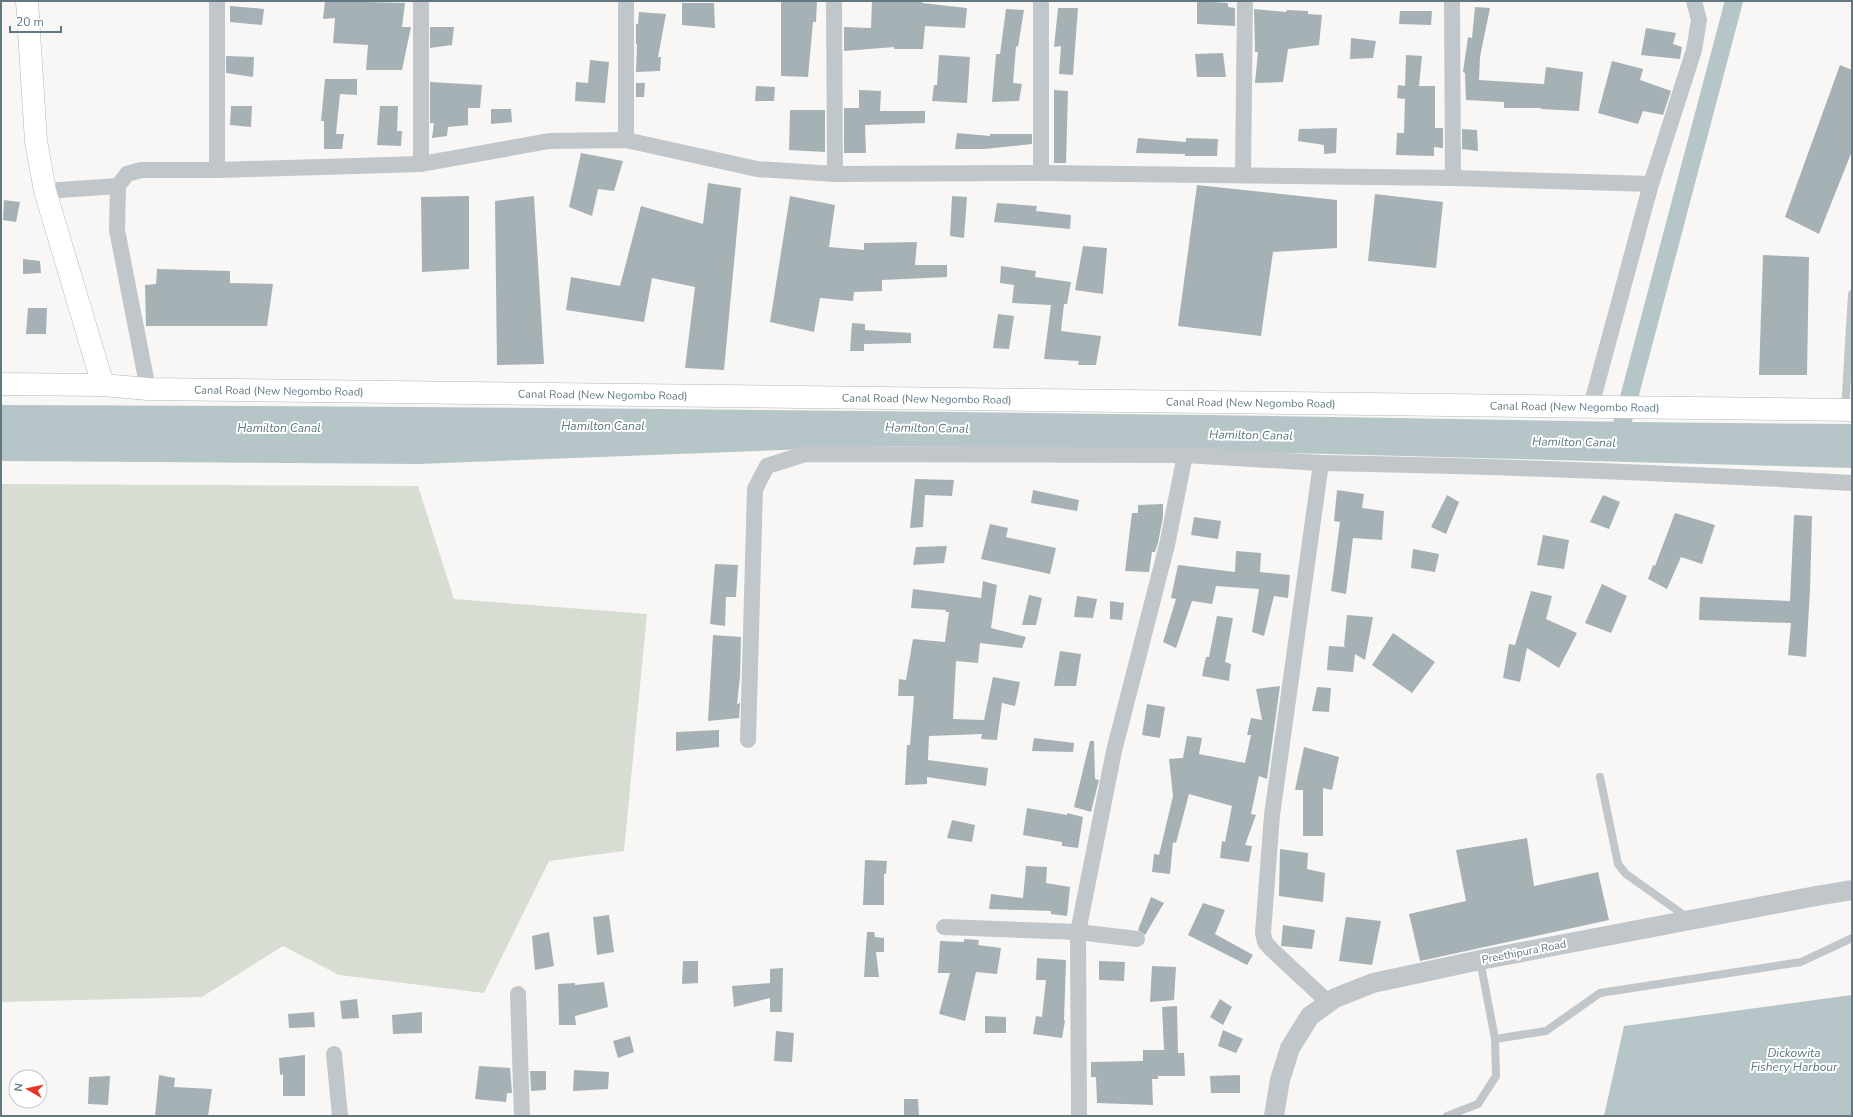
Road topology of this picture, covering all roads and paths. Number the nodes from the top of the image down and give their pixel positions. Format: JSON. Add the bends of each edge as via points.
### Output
{"nodes":[{"id":1,"x":27,"y":1,"type":"edge"},
{"id":2,"x":217,"y":1,"type":"edge"},
{"id":3,"x":421,"y":1,"type":"edge"},
{"id":4,"x":626,"y":1,"type":"edge"},
{"id":5,"x":834,"y":1,"type":"edge"},
{"id":6,"x":1041,"y":1,"type":"edge"},
{"id":7,"x":1245,"y":1,"type":"edge"},
{"id":8,"x":1452,"y":1,"type":"edge"},
{"id":9,"x":1694,"y":1,"type":"edge"},
{"id":10,"x":626,"y":140,"type":"junction"},
{"id":11,"x":421,"y":164,"type":"junction"},
{"id":12,"x":217,"y":170,"type":"junction"},
{"id":13,"x":1041,"y":173,"type":"junction"},
{"id":14,"x":835,"y":174,"type":"junction"},
{"id":15,"x":1243,"y":175,"type":"junction"},
{"id":16,"x":1453,"y":178,"type":"junction"},
{"id":17,"x":1652,"y":184,"type":"junction"},
{"id":18,"x":118,"y":186,"type":"junction"},
{"id":19,"x":45,"y":191,"type":"junction"},
{"id":20,"x":1852,"y":294,"type":"edge"},
{"id":21,"x":1,"y":384,"type":"edge"},
{"id":22,"x":103,"y":385,"type":"junction"},
{"id":23,"x":148,"y":389,"type":"junction"},
{"id":24,"x":1599,"y":406,"type":"junction"},
{"id":25,"x":1848,"y":410,"type":"edge"},
{"id":26,"x":1185,"y":455,"type":"junction"},
{"id":27,"x":1322,"y":463,"type":"junction"},
{"id":28,"x":1852,"y":483,"type":"edge"},
{"id":29,"x":748,"y":740,"type":"dead end"},
{"id":30,"x":1600,"y":777,"type":"dead end"},
{"id":31,"x":1852,"y":890,"type":"edge"},
{"id":32,"x":1692,"y":920,"type":"junction"},
{"id":33,"x":944,"y":927,"type":"dead end"},
{"id":34,"x":1078,"y":932,"type":"junction"},
{"id":35,"x":1852,"y":938,"type":"edge"},
{"id":36,"x":1137,"y":939,"type":"dead end"},
{"id":37,"x":1480,"y":960,"type":"junction"},
{"id":38,"x":518,"y":994,"type":"dead end"},
{"id":39,"x":1328,"y":1002,"type":"junction"},
{"id":40,"x":1495,"y":1039,"type":"junction"},
{"id":41,"x":334,"y":1054,"type":"dead end"},
{"id":42,"x":340,"y":1116,"type":"edge"},
{"id":43,"x":522,"y":1116,"type":"edge"},
{"id":44,"x":1079,"y":1116,"type":"edge"},
{"id":45,"x":1274,"y":1116,"type":"edge"},
{"id":46,"x":1447,"y":1116,"type":"edge"}],
"edges":[{"from":1,"to":19,"type":"main road","via":[[36,141]]},
{"from":2,"to":12,"type":"street"},
{"from":3,"to":11,"type":"street"},
{"from":4,"to":10,"type":"street"},
{"from":5,"to":14,"type":"street"},
{"from":6,"to":13,"type":"street"},
{"from":7,"to":15,"type":"street"},
{"from":8,"to":16,"type":"street"},
{"from":9,"to":17,"type":"street","via":[[1699,20],[1694,50]]},
{"from":10,"to":11,"type":"street","via":[[549,141]]},
{"from":10,"to":14,"type":"street","via":[[757,169]]},
{"from":11,"to":12,"type":"street"},
{"from":12,"to":18,"type":"street","via":[[141,170],[127,174]]},
{"from":13,"to":14,"type":"street"},
{"from":13,"to":15,"type":"street"},
{"from":15,"to":16,"type":"street"},
{"from":16,"to":17,"type":"street"},
{"from":17,"to":24,"type":"street"},
{"from":18,"to":19,"type":"street"},
{"from":18,"to":23,"type":"street","via":[[117,230]]},
{"from":19,"to":22,"type":"main road"},
{"from":20,"to":25,"type":"lane"},
{"from":21,"to":22,"type":"main road","name":"Canal Road (New Negombo Road)"},
{"from":22,"to":23,"type":"main road","name":"Canal Road (New Negombo Road)"},
{"from":23,"to":24,"type":"main road","name":"Canal Road (New Negombo Road)"},
{"from":24,"to":25,"type":"main road","name":"Canal Road (New Negombo Road)"},
{"from":26,"to":27,"type":"street"},
{"from":26,"to":29,"type":"street","via":[[805,454],[767,466],[755,489]]},
{"from":26,"to":34,"type":"street","via":[[1167,545],[1114,751]]},
{"from":27,"to":28,"type":"street","via":[[1464,466]]},
{"from":27,"to":39,"type":"street","via":[[1272,815],[1263,933],[1265,942],[1271,949]]},
{"from":30,"to":32,"type":"lane","via":[[1618,864],[1626,874]]},
{"from":31,"to":32,"type":"street","name":"Preethipura Road"},
{"from":32,"to":37,"type":"street","name":"Preethipura Road"},
{"from":33,"to":34,"type":"street"},
{"from":34,"to":36,"type":"street"},
{"from":34,"to":44,"type":"street"},
{"from":35,"to":40,"type":"lane","via":[[1801,962],[1600,993],[1546,1031]]},
{"from":37,"to":39,"type":"street","name":"Preethipura Road","via":[[1373,983]]},
{"from":37,"to":40,"type":"lane"},
{"from":38,"to":43,"type":"street"},
{"from":39,"to":45,"type":"street","name":"Preethipura Road","via":[[1310,1016],[1290,1048],[1280,1080]]},
{"from":40,"to":46,"type":"lane","via":[[1496,1076],[1478,1104]]},
{"from":41,"to":42,"type":"street"}]}
